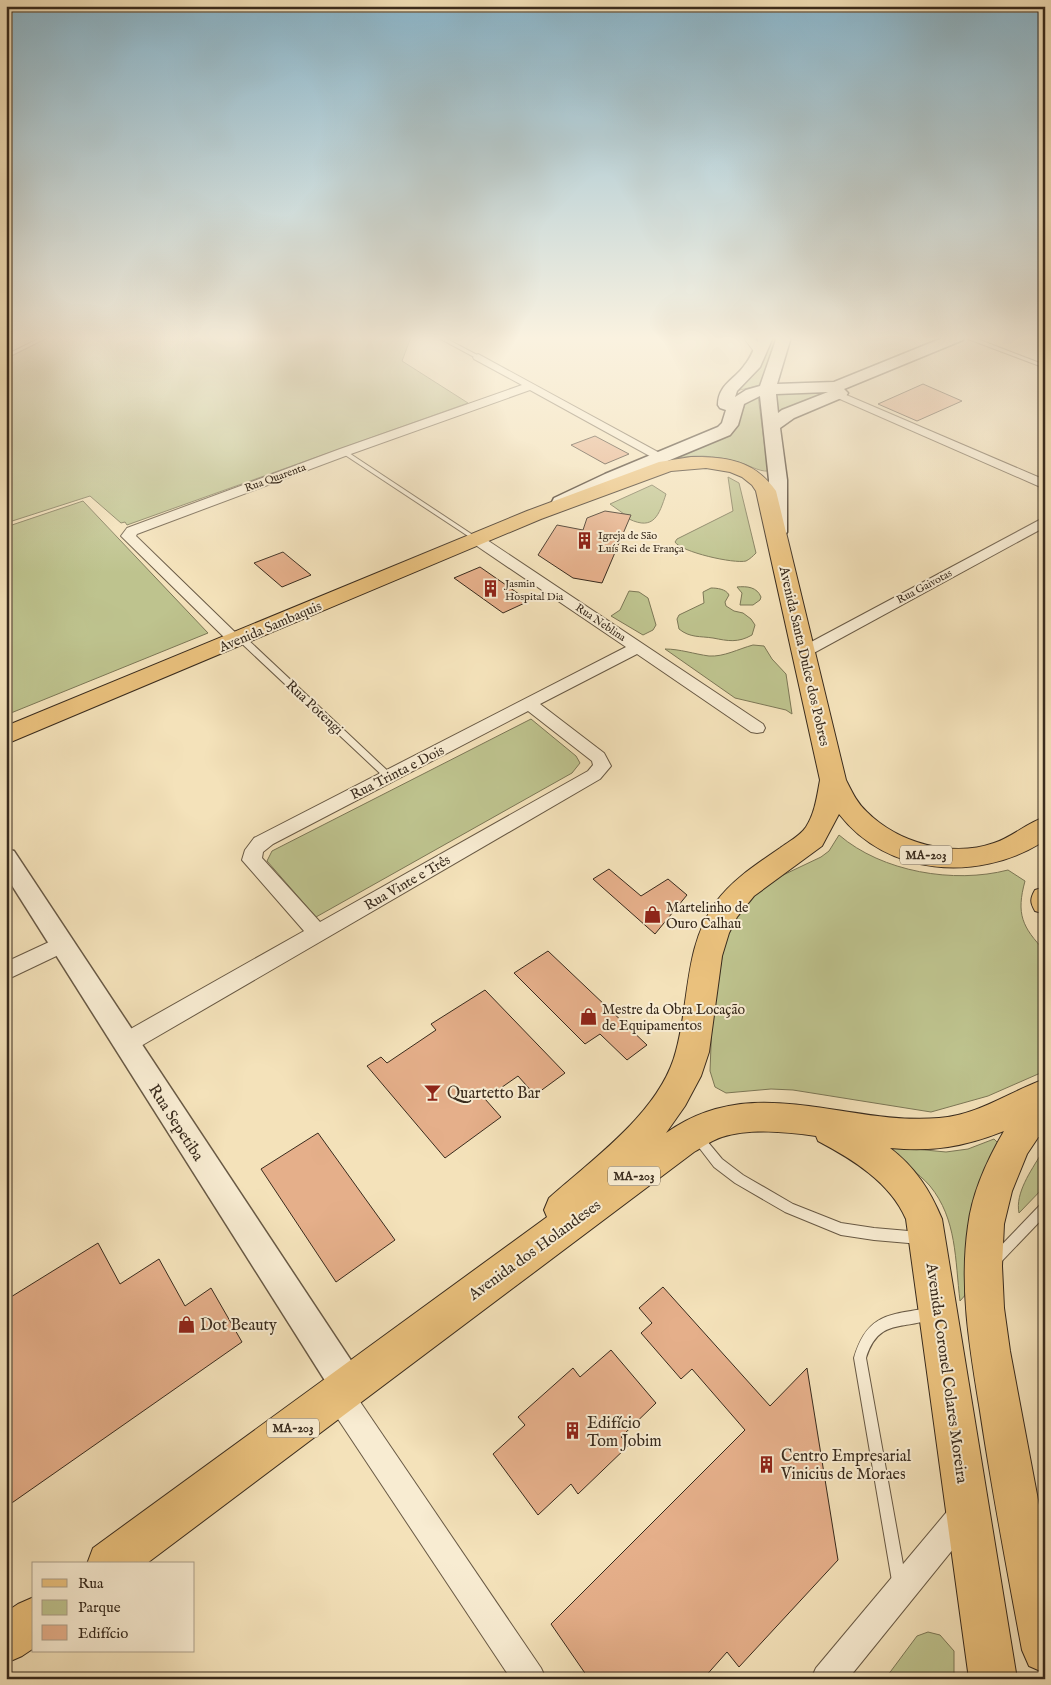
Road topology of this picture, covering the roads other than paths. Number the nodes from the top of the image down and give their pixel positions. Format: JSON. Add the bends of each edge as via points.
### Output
{"nodes":[{"id":1,"x":447,"y":416,"type":"edge"},
{"id":2,"x":585,"y":416,"type":"edge"},
{"id":3,"x":729,"y":416,"type":"edge"},
{"id":4,"x":733,"y":416,"type":"edge"},
{"id":5,"x":770,"y":416,"type":"edge"},
{"id":6,"x":785,"y":416,"type":"edge"},
{"id":7,"x":897,"y":416,"type":"edge"},
{"id":8,"x":730,"y":424,"type":"junction"},
{"id":9,"x":771,"y":426,"type":"junction"},
{"id":10,"x":344,"y":452,"type":"junction"},
{"id":11,"x":660,"y":457,"type":"junction"},
{"id":12,"x":758,"y":479,"type":"joint"},
{"id":13,"x":1045,"y":485,"type":"edge"},
{"id":14,"x":534,"y":515,"type":"junction"},
{"id":15,"x":1045,"y":521,"type":"edge"},
{"id":16,"x":132,"y":530,"type":"joint"},
{"id":17,"x":777,"y":532,"type":"junction"},
{"id":18,"x":476,"y":539,"type":"junction"},
{"id":19,"x":238,"y":639,"type":"junction"},
{"id":20,"x":639,"y":648,"type":"junction"},
{"id":21,"x":804,"y":652,"type":"junction"},
{"id":22,"x":529,"y":704,"type":"junction"},
{"id":23,"x":757,"y":728,"type":"dead end"},
{"id":24,"x":6,"y":736,"type":"edge"},
{"id":25,"x":388,"y":776,"type":"junction"},
{"id":26,"x":833,"y":780,"type":"junction"},
{"id":27,"x":1045,"y":827,"type":"edge"},
{"id":28,"x":6,"y":857,"type":"edge"},
{"id":29,"x":1045,"y":898,"type":"edge"},
{"id":30,"x":1045,"y":903,"type":"edge"},
{"id":31,"x":318,"y":933,"type":"junction"},
{"id":32,"x":62,"y":944,"type":"junction"},
{"id":33,"x":6,"y":972,"type":"edge"},
{"id":34,"x":126,"y":1043,"type":"junction"},
{"id":35,"x":1045,"y":1094,"type":"edge"},
{"id":36,"x":812,"y":1122,"type":"junction"},
{"id":37,"x":1021,"y":1122,"type":"edge"},
{"id":38,"x":695,"y":1133,"type":"junction"},
{"id":39,"x":1045,"y":1208,"type":"edge"},
{"id":40,"x":928,"y":1238,"type":"junction"},
{"id":41,"x":983,"y":1273,"type":"junction"},
{"id":42,"x":476,"y":1291,"type":"junction"},
{"id":43,"x":939,"y":1312,"type":"junction"},
{"id":44,"x":343,"y":1390,"type":"junction"},
{"id":45,"x":968,"y":1509,"type":"junction"},
{"id":46,"x":113,"y":1562,"type":"edge"},
{"id":47,"x":901,"y":1589,"type":"junction"},
{"id":48,"x":32,"y":1621,"type":"edge"},
{"id":49,"x":6,"y":1640,"type":"edge"},
{"id":50,"x":1045,"y":1650,"type":"edge"},
{"id":51,"x":530,"y":1679,"type":"edge"},
{"id":52,"x":827,"y":1679,"type":"edge"},
{"id":53,"x":993,"y":1679,"type":"edge"}],
"edges":[{"from":1,"to":10,"type":"street","name":"Rua Quarenta"},
{"from":2,"to":11,"type":"street"},
{"from":3,"to":8,"type":"main road"},
{"from":4,"to":8,"type":"main road"},
{"from":5,"to":9,"type":"main road","name":"Avenida Santa Dulce dos Pobres"},
{"from":6,"to":9,"type":"main road"},
{"from":7,"to":13,"type":"street"},
{"from":8,"to":11,"type":"main road","name":"Avenida Sambaquis","via":[[724,431]]},
{"from":9,"to":17,"type":"main road","name":"Avenida Santa Dulce dos Pobres","via":[[778,480]]},
{"from":10,"to":16,"type":"street","name":"Rua Quarenta"},
{"from":10,"to":18,"type":"lane","name":"Rua Neblina"},
{"from":11,"to":14,"type":"main road","name":"Avenida Sambaquis"},
{"from":12,"to":14,"type":"main road","name":"Avenida Sambaquis","via":[[724,465],[678,463]]},
{"from":12,"to":17,"type":"main road","name":"Avenida Santa Dulce dos Pobres","via":[[766,491]]},
{"from":14,"to":18,"type":"main road","name":"Avenida Sambaquis"},
{"from":15,"to":21,"type":"street","name":"Rua Gaivotas"},
{"from":16,"to":19,"type":"street","name":"Rua Potengi","via":[[128,536]]},
{"from":17,"to":21,"type":"main road","name":"Avenida Santa Dulce dos Pobres"},
{"from":18,"to":19,"type":"main road","name":"Avenida Sambaquis"},
{"from":18,"to":20,"type":"street","name":"Rua Neblina"},
{"from":19,"to":24,"type":"main road","name":"Avenida Sambaquis"},
{"from":19,"to":25,"type":"lane","name":"Rua Potengi"},
{"from":20,"to":22,"type":"street","name":"Rua Trinta e Dois"},
{"from":20,"to":23,"type":"street","name":"Rua Neblina"},
{"from":21,"to":26,"type":"main road","name":"Avenida Santa Dulce dos Pobres"},
{"from":22,"to":25,"type":"street","name":"Rua Trinta e Dois"},
{"from":22,"to":31,"type":"street","name":"Rua Vinte e Três","via":[[598,757],[601,762],[599,771]]},
{"from":25,"to":31,"type":"street","name":"Rua Trinta e Dois","via":[[266,839],[256,846],[252,854],[252,860]]},
{"from":26,"to":27,"type":"main road","number":"MA-203","via":[[841,800],[869,829],[899,846],[926,855],[986,856],[1007,849]]},
{"from":26,"to":42,"type":"main road","via":[[827,813],[812,839],[744,888],[720,920],[704,965],[691,1056],[681,1082],[661,1113],[630,1147]]},
{"from":28,"to":32,"type":"street","name":"Rua Sepetiba"},
{"from":29,"to":30,"type":"main road"},
{"from":31,"to":34,"type":"street","name":"Rua Vinte e Três"},
{"from":32,"to":33,"type":"street"},
{"from":32,"to":34,"type":"street","name":"Rua Sepetiba"},
{"from":34,"to":44,"type":"street","name":"Rua Sepetiba"},
{"from":35,"to":37,"type":"main road","name":"Avenida dos Holandeses","number":"MA-203"},
{"from":36,"to":37,"type":"main road","name":"Avenida dos Holandeses","number":"MA-203","via":[[924,1134]]},
{"from":36,"to":38,"type":"main road","name":"Avenida dos Holandeses","number":"MA-203","via":[[748,1118],[726,1121]]},
{"from":36,"to":40,"type":"main road","name":"Avenida Coronel Colares Moreira","via":[[858,1145],[893,1172],[918,1204]]},
{"from":37,"to":41,"type":"main road","via":[[986,1222]]},
{"from":38,"to":40,"type":"lane","via":[[718,1163],[789,1208],[841,1229]]},
{"from":38,"to":42,"type":"main road","name":"Avenida dos Holandeses","number":"MA-203"},
{"from":39,"to":41,"type":"lane"},
{"from":40,"to":43,"type":"main road","name":"Avenida Coronel Colares Moreira"},
{"from":41,"to":50,"type":"main road","via":[[987,1332],[1002,1428]]},
{"from":42,"to":44,"type":"main road","name":"Avenida dos Holandeses","number":"MA-203"},
{"from":43,"to":45,"type":"main road","name":"Avenida Coronel Colares Moreira"},
{"from":43,"to":47,"type":"lane","via":[[886,1322],[877,1327],[862,1344],[860,1358]]},
{"from":44,"to":46,"type":"main road","name":"Avenida dos Holandeses","number":"MA-203"},
{"from":44,"to":51,"type":"street"},
{"from":45,"to":47,"type":"street"},
{"from":45,"to":53,"type":"main road","name":"Avenida Coronel Colares Moreira"},
{"from":47,"to":52,"type":"street"},
{"from":48,"to":49,"type":"main road"}]}
